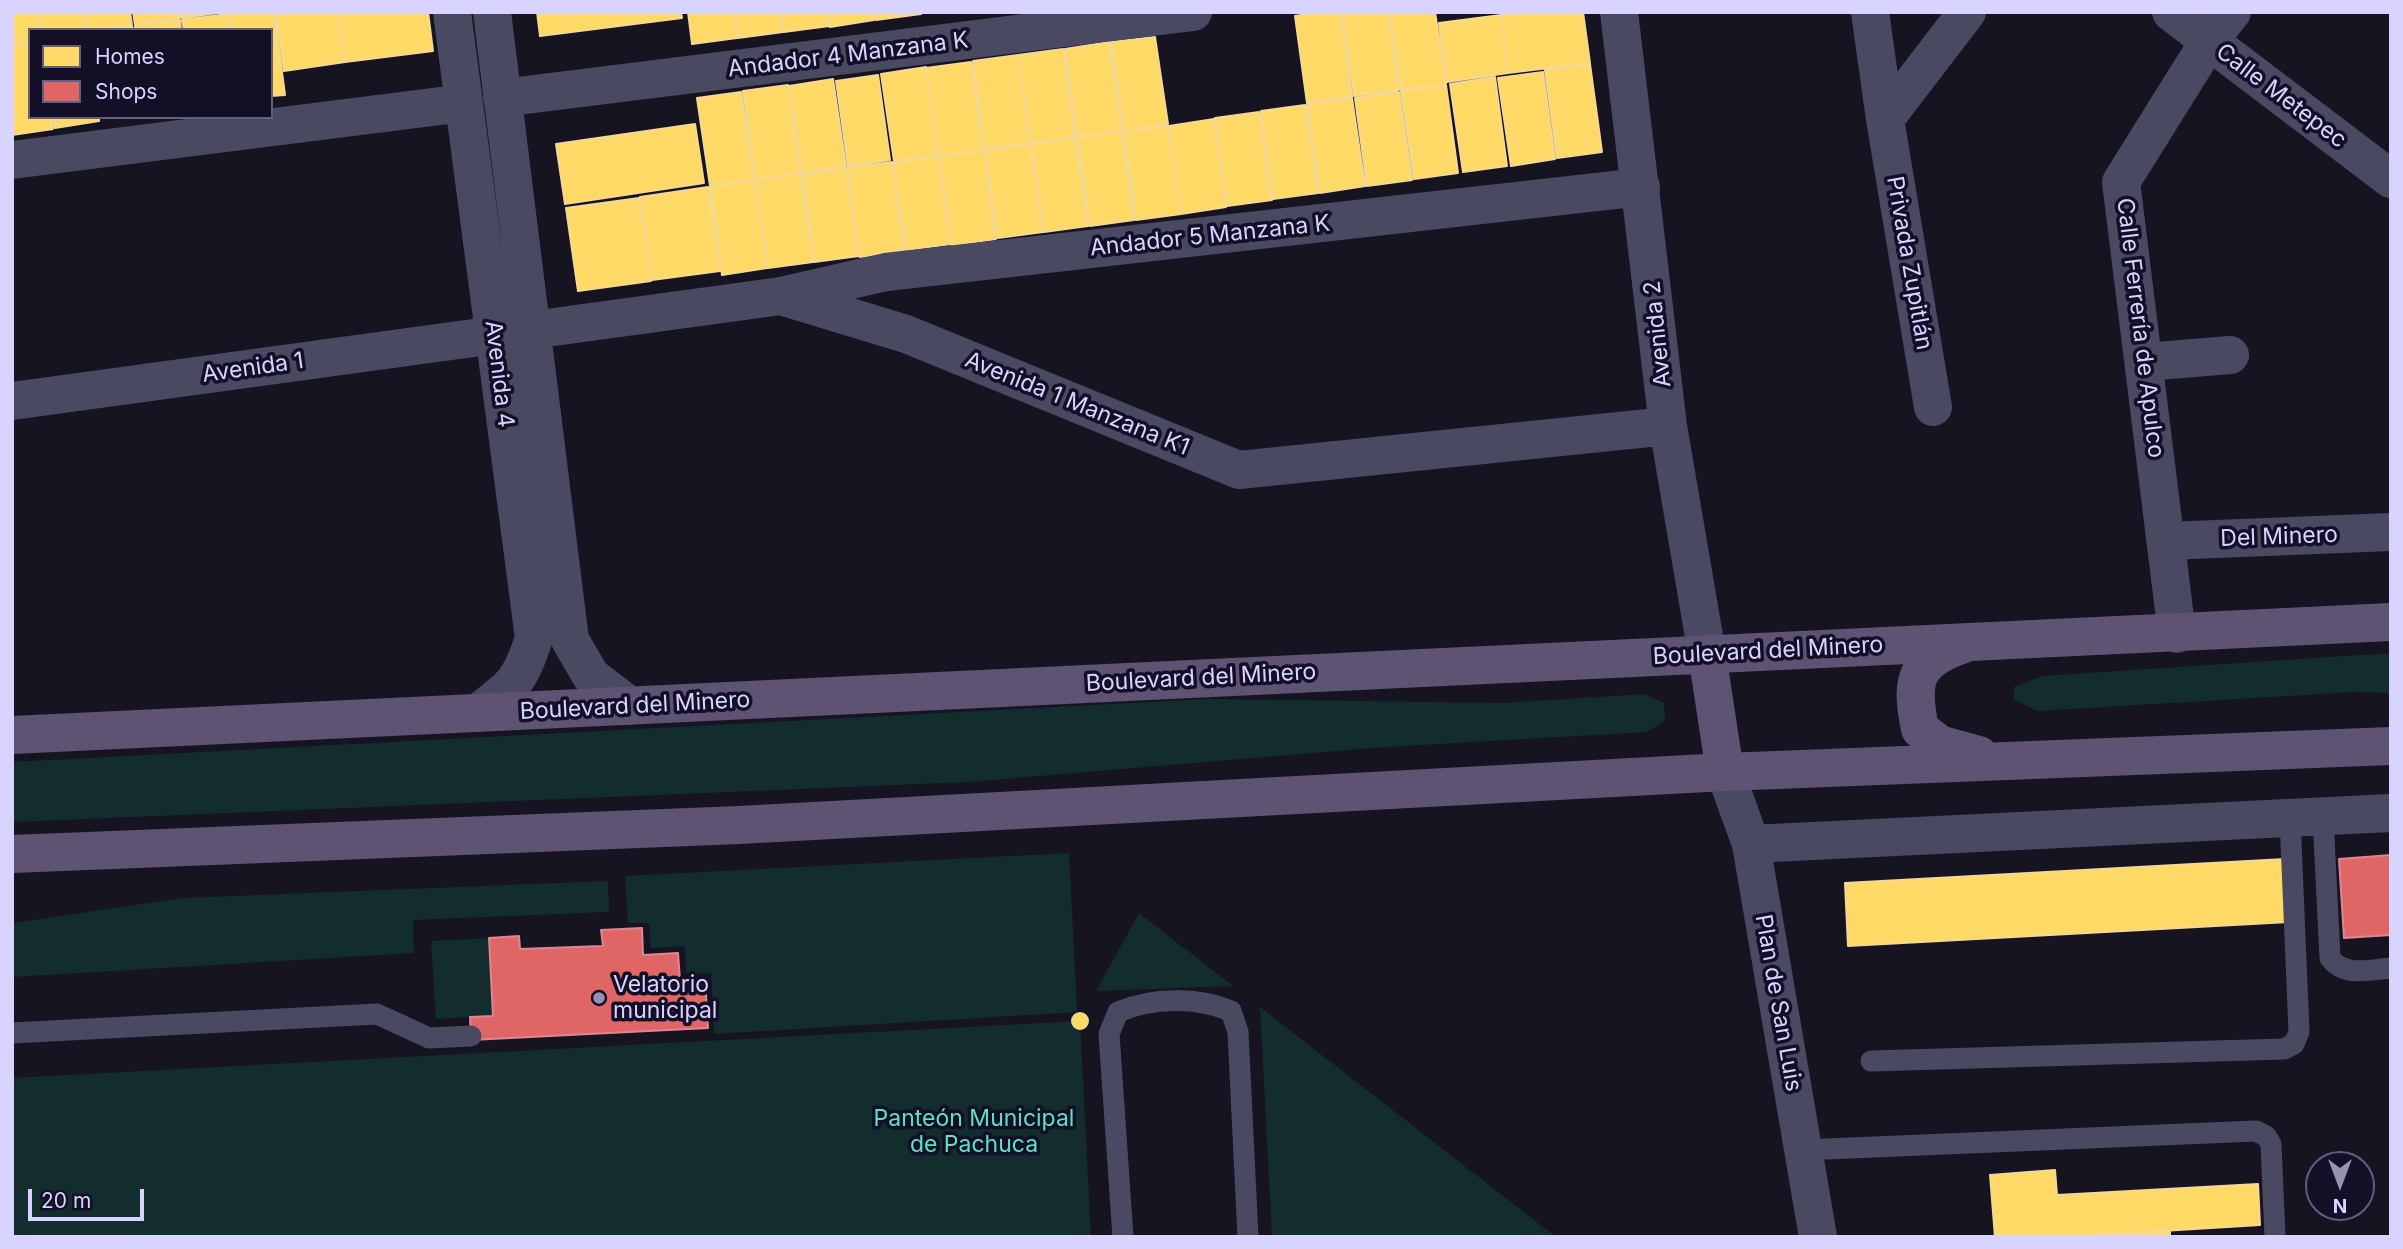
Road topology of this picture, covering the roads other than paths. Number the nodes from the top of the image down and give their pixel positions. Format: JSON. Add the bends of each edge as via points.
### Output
{"nodes":[{"id":1,"x":452,"y":12,"type":"edge"},
{"id":2,"x":492,"y":12,"type":"edge"},
{"id":3,"x":1193,"y":12,"type":"edge"},
{"id":4,"x":1619,"y":12,"type":"edge"},
{"id":5,"x":1870,"y":12,"type":"edge"},
{"id":6,"x":1967,"y":12,"type":"edge"},
{"id":7,"x":2171,"y":12,"type":"edge"},
{"id":8,"x":2221,"y":27,"type":"edge"},
{"id":9,"x":502,"y":98,"type":"junction"},
{"id":10,"x":464,"y":103,"type":"junction"},
{"id":11,"x":1885,"y":119,"type":"junction"},
{"id":12,"x":12,"y":160,"type":"edge"},
{"id":13,"x":2391,"y":179,"type":"edge"},
{"id":14,"x":1641,"y":187,"type":"junction"},
{"id":15,"x":523,"y":270,"type":"junction"},
{"id":16,"x":485,"y":274,"type":"junction"},
{"id":17,"x":781,"y":296,"type":"junction"},
{"id":18,"x":512,"y":332,"type":"junction"},
{"id":19,"x":2230,"y":355,"type":"dead end"},
{"id":20,"x":2145,"y":362,"type":"junction"},
{"id":21,"x":12,"y":401,"type":"edge"},
{"id":22,"x":1933,"y":407,"type":"dead end"},
{"id":23,"x":523,"y":418,"type":"junction"},
{"id":24,"x":1668,"y":426,"type":"junction"},
{"id":25,"x":2391,"y":532,"type":"edge"},
{"id":26,"x":2166,"y":541,"type":"junction"},
{"id":27,"x":2391,"y":622,"type":"edge"},
{"id":28,"x":2177,"y":634,"type":"junction"},
{"id":29,"x":1972,"y":642,"type":"junction"},
{"id":30,"x":1707,"y":654,"type":"junction"},
{"id":31,"x":630,"y":706,"type":"junction"},
{"id":32,"x":477,"y":713,"type":"junction"},
{"id":33,"x":12,"y":735,"type":"edge"},
{"id":34,"x":2391,"y":746,"type":"edge"},
{"id":35,"x":2015,"y":761,"type":"junction"},
{"id":36,"x":1725,"y":772,"type":"junction"},
{"id":37,"x":2391,"y":813,"type":"edge"},
{"id":38,"x":2306,"y":818,"type":"junction"},
{"id":39,"x":1751,"y":845,"type":"junction"},
{"id":40,"x":12,"y":854,"type":"edge"},
{"id":41,"x":2391,"y":968,"type":"edge"},
{"id":42,"x":12,"y":1033,"type":"edge"},
{"id":43,"x":471,"y":1036,"type":"dead end"},
{"id":44,"x":1871,"y":1061,"type":"dead end"},
{"id":45,"x":1803,"y":1150,"type":"junction"},
{"id":46,"x":1123,"y":1237,"type":"edge"},
{"id":47,"x":1248,"y":1237,"type":"edge"},
{"id":48,"x":1818,"y":1237,"type":"edge"},
{"id":49,"x":2275,"y":1237,"type":"edge"}],
"edges":[{"from":1,"to":10,"type":"street","name":"Avenida 4"},
{"from":2,"to":9,"type":"street","name":"Avenida 4"},
{"from":3,"to":9,"type":"street","name":"Andador 4 Manzana K"},
{"from":4,"to":14,"type":"street","name":"Avenida 2"},
{"from":5,"to":11,"type":"street","name":"Privada Zupitlán"},
{"from":6,"to":11,"type":"street"},
{"from":7,"to":8,"type":"street","name":"Calle Metepec"},
{"from":8,"to":13,"type":"street","name":"Calle Metepec"},
{"from":8,"to":20,"type":"street","name":"Calle Ferrería de Apulco","via":[[2121,182]]},
{"from":9,"to":15,"type":"street","name":"Avenida 4"},
{"from":10,"to":12,"type":"street"},
{"from":10,"to":16,"type":"street","name":"Avenida 4"},
{"from":11,"to":22,"type":"street","name":"Privada Zupitlán"},
{"from":14,"to":17,"type":"street","name":"Andador 5 Manzana K","via":[[886,272]]},
{"from":14,"to":24,"type":"street","name":"Avenida 2"},
{"from":15,"to":16,"type":"street"},
{"from":15,"to":18,"type":"street","name":"Avenida 4"},
{"from":16,"to":18,"type":"street","name":"Avenida 4"},
{"from":17,"to":18,"type":"street","name":"Avenida 1 Manzana K1"},
{"from":17,"to":24,"type":"street","name":"Avenida 1 Manzana K1","via":[[906,334],[1239,470]]},
{"from":18,"to":21,"type":"street","name":"Avenida 1"},
{"from":18,"to":23,"type":"street","name":"Avenida 4"},
{"from":19,"to":20,"type":"street"},
{"from":20,"to":26,"type":"street","name":"Calle Ferrería de Apulco"},
{"from":23,"to":31,"type":"street","name":"Avenida 4","via":[[570,640],[591,676]]},
{"from":23,"to":32,"type":"street","name":"Avenida 4","via":[[534,638],[524,671],[512,687]]},
{"from":24,"to":30,"type":"street","name":"Avenida 2"},
{"from":25,"to":26,"type":"street","name":"Del Minero"},
{"from":26,"to":28,"type":"street","name":"Calle Ferrería de Apulco"},
{"from":27,"to":28,"type":"main road","name":"Boulevard del Minero"},
{"from":28,"to":29,"type":"main road","name":"Boulevard del Minero"},
{"from":29,"to":30,"type":"main road","name":"Boulevard del Minero"},
{"from":29,"to":35,"type":"main road","via":[[1938,653],[1920,670],[1914,696],[1920,729],[1939,744]]},
{"from":30,"to":31,"type":"main road","name":"Boulevard del Minero"},
{"from":30,"to":36,"type":"main road"},
{"from":31,"to":32,"type":"main road","name":"Boulevard del Minero"},
{"from":32,"to":33,"type":"main road","name":"Boulevard del Minero"},
{"from":34,"to":35,"type":"main road"},
{"from":35,"to":36,"type":"main road"},
{"from":36,"to":39,"type":"street","name":"Plan de San Luis"},
{"from":36,"to":40,"type":"main road","via":[[739,825]]},
{"from":37,"to":38,"type":"street"},
{"from":38,"to":39,"type":"street"},
{"from":38,"to":41,"type":"lane","via":[[2330,958],[2346,971]]},
{"from":38,"to":44,"type":"lane","via":[[2299,1032],[2294,1044],[2284,1049]]},
{"from":39,"to":45,"type":"street","name":"Plan de San Luis"},
{"from":42,"to":43,"type":"lane","via":[[377,1014],[429,1038]]},
{"from":45,"to":48,"type":"street","name":"Plan de San Luis"},
{"from":45,"to":49,"type":"lane","via":[[2256,1131],[2271,1144]]},
{"from":46,"to":47,"type":"lane","via":[[1109,1034],[1118,1012],[1139,1003],[1208,1002],[1231,1011],[1238,1032]]}]}
